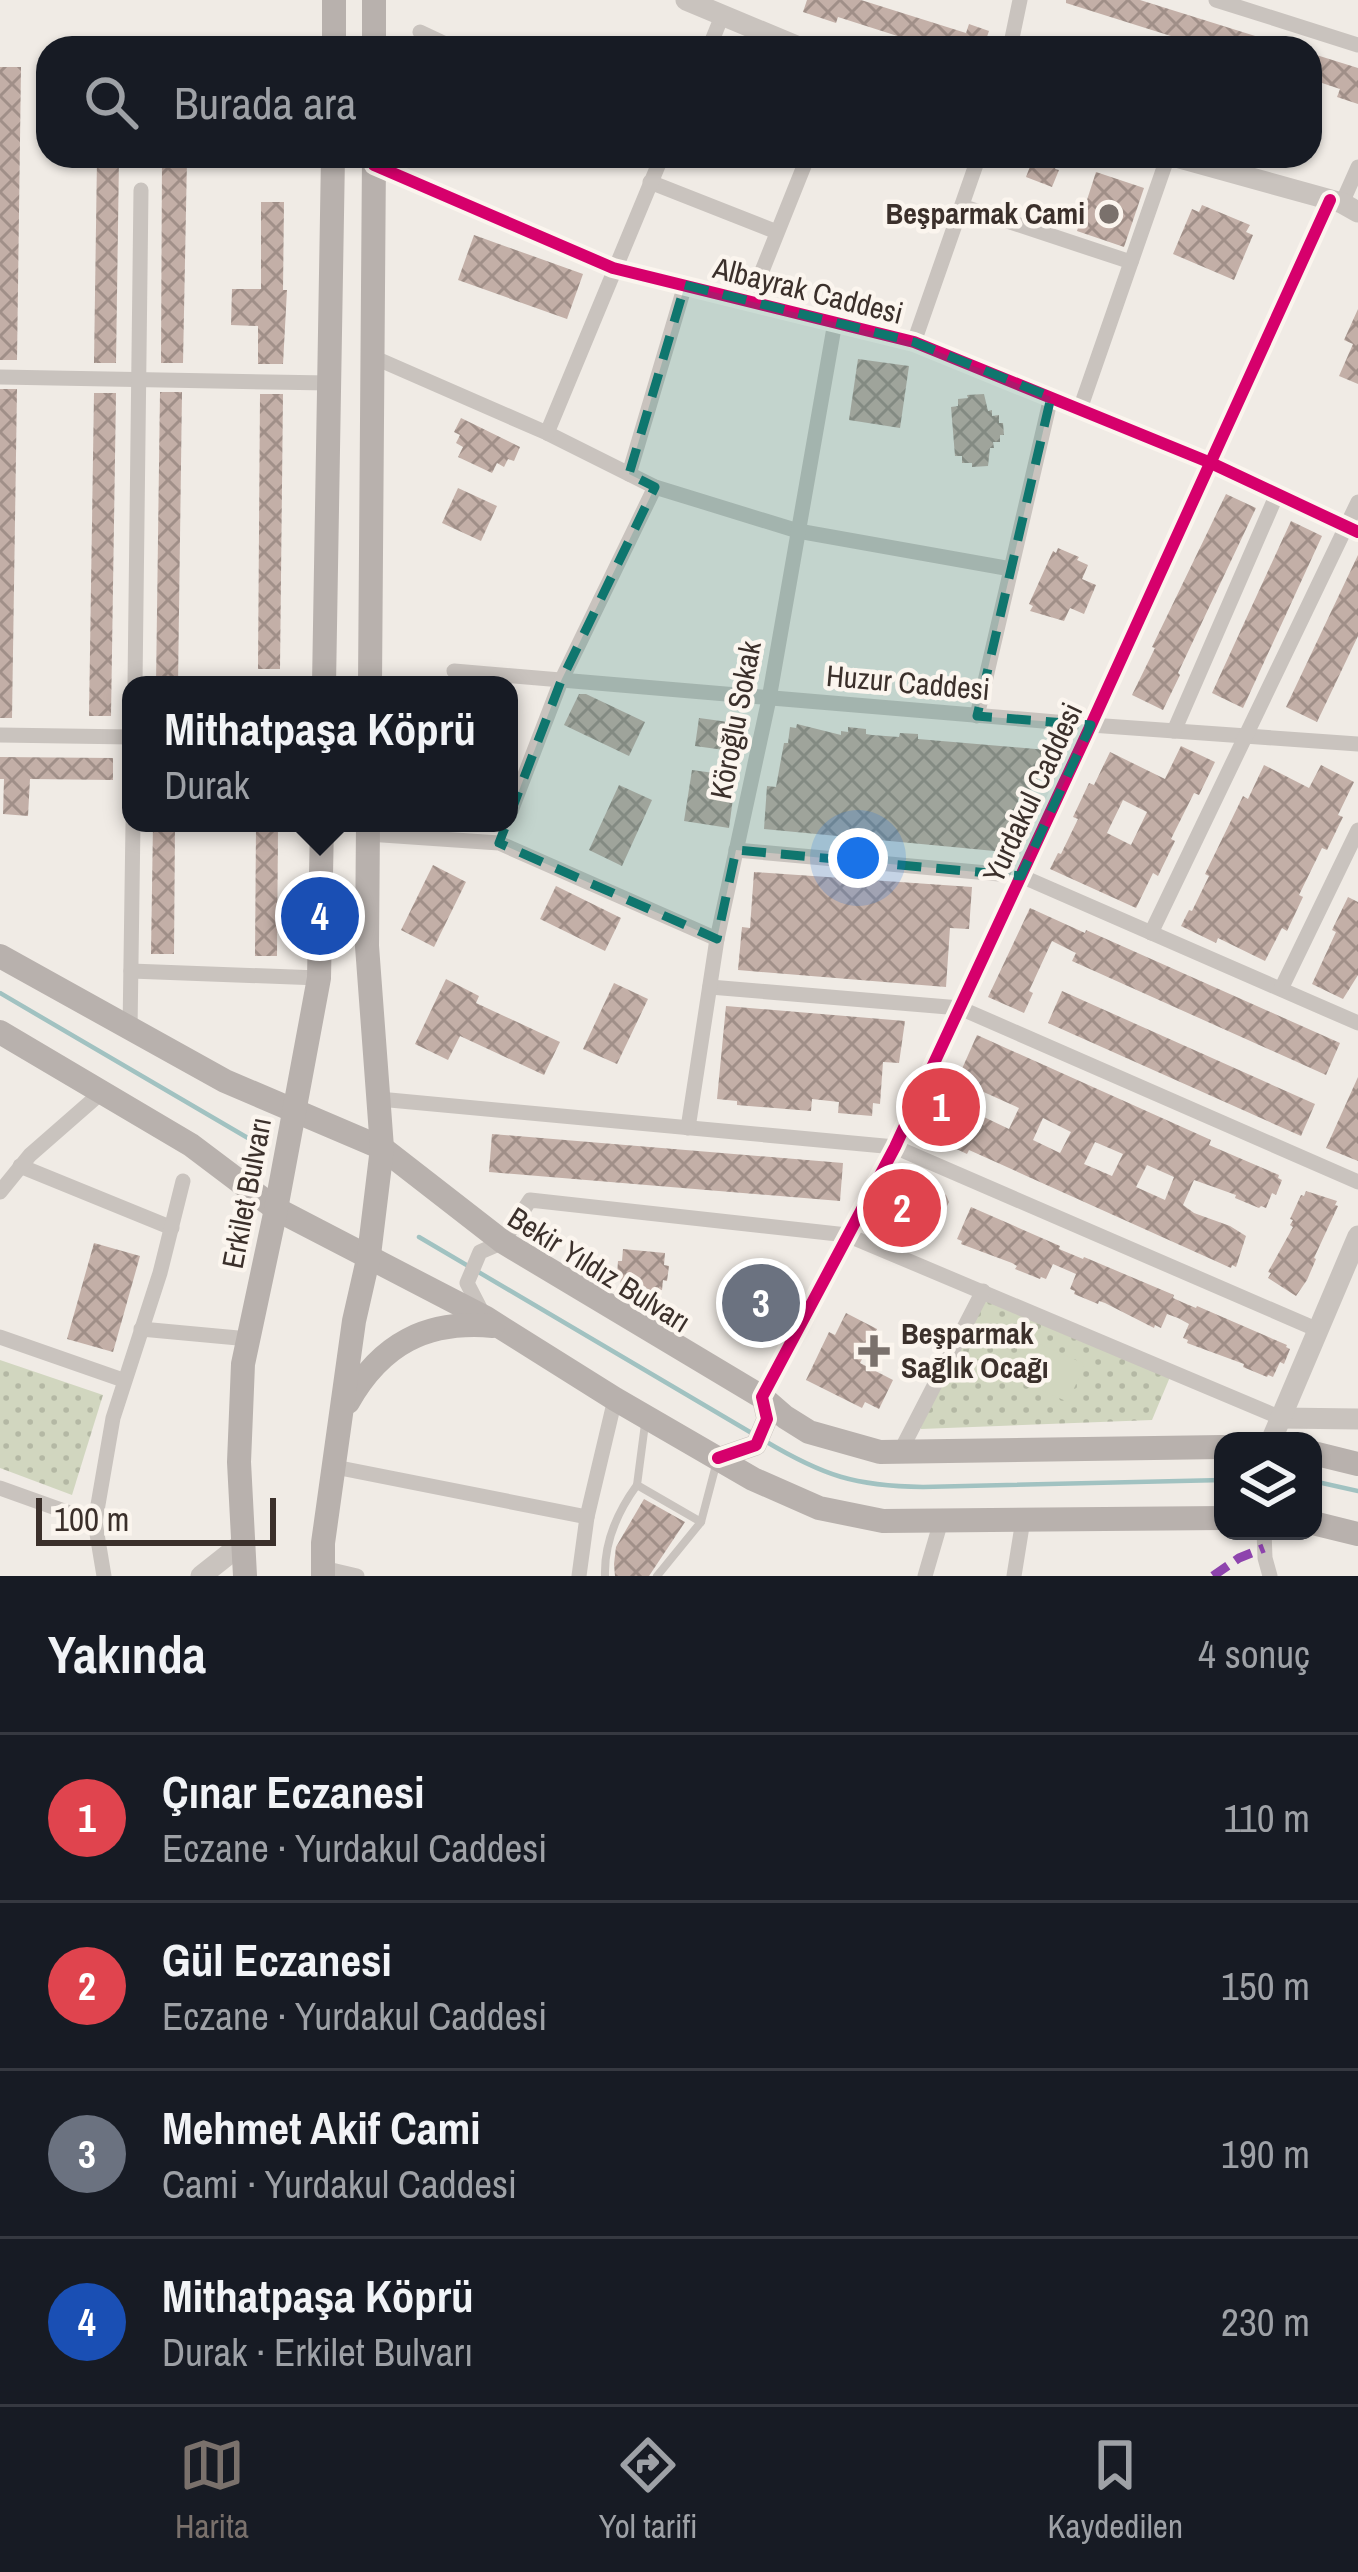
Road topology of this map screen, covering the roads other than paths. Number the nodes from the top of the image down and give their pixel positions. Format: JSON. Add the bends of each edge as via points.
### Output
{"nodes":[{"id":1,"x":334,"y":0,"type":"edge"},
{"id":2,"x":374,"y":0,"type":"edge"},
{"id":3,"x":686,"y":0,"type":"edge"},
{"id":4,"x":1020,"y":0,"type":"edge"},
{"id":5,"x":1216,"y":0,"type":"edge"},
{"id":6,"x":722,"y":16,"type":"junction"},
{"id":7,"x":420,"y":32,"type":"dead end"},
{"id":8,"x":334,"y":36,"type":"edge"},
{"id":9,"x":374,"y":36,"type":"edge"},
{"id":10,"x":428,"y":36,"type":"edge"},
{"id":11,"x":714,"y":36,"type":"edge"},
{"id":12,"x":771,"y":36,"type":"edge"},
{"id":13,"x":1012,"y":36,"type":"edge"},
{"id":14,"x":1358,"y":45,"type":"edge"},
{"id":15,"x":1358,"y":167,"type":"edge"},
{"id":16,"x":334,"y":168,"type":"edge"},
{"id":17,"x":374,"y":168,"type":"edge"},
{"id":18,"x":392,"y":168,"type":"edge"},
{"id":19,"x":656,"y":168,"type":"edge"},
{"id":20,"x":803,"y":168,"type":"edge"},
{"id":21,"x":976,"y":168,"type":"edge"},
{"id":22,"x":1166,"y":168,"type":"edge"},
{"id":23,"x":1212,"y":168,"type":"edge"},
{"id":24,"x":650,"y":182,"type":"junction"},
{"id":25,"x":141,"y":190,"type":"dead end"},
{"id":26,"x":1343,"y":205,"type":"edge"},
{"id":27,"x":962,"y":206,"type":"junction"},
{"id":28,"x":777,"y":232,"type":"junction"},
{"id":29,"x":1131,"y":262,"type":"junction"},
{"id":30,"x":613,"y":268,"type":"junction"},
{"id":31,"x":685,"y":285,"type":"junction"},
{"id":32,"x":750,"y":301,"type":"junction"},
{"id":33,"x":836,"y":322,"type":"junction"},
{"id":34,"x":914,"y":342,"type":"junction"},
{"id":35,"x":373,"y":357,"type":"junction"},
{"id":36,"x":0,"y":377,"type":"edge"},
{"id":37,"x":139,"y":380,"type":"junction"},
{"id":38,"x":329,"y":383,"type":"junction"},
{"id":39,"x":1051,"y":397,"type":"junction"},
{"id":40,"x":1080,"y":409,"type":"junction"},
{"id":41,"x":547,"y":433,"type":"junction"},
{"id":42,"x":1211,"y":463,"type":"junction"},
{"id":43,"x":629,"y":474,"type":"junction"},
{"id":44,"x":655,"y":487,"type":"junction"},
{"id":45,"x":1277,"y":494,"type":"junction"},
{"id":46,"x":1358,"y":502,"type":"edge"},
{"id":47,"x":1352,"y":529,"type":"edge"},
{"id":48,"x":798,"y":532,"type":"junction"},
{"id":49,"x":1011,"y":569,"type":"junction"},
{"id":50,"x":454,"y":671,"type":"dead end"},
{"id":51,"x":135,"y":676,"type":"edge"},
{"id":52,"x":324,"y":676,"type":"edge"},
{"id":53,"x":370,"y":676,"type":"edge"},
{"id":54,"x":508,"y":676,"type":"edge"},
{"id":55,"x":518,"y":677,"type":"edge"},
{"id":56,"x":561,"y":681,"type":"junction"},
{"id":57,"x":769,"y":699,"type":"junction"},
{"id":58,"x":976,"y":716,"type":"junction"},
{"id":59,"x":1091,"y":725,"type":"junction"},
{"id":60,"x":1174,"y":731,"type":"junction"},
{"id":61,"x":0,"y":735,"type":"edge"},
{"id":62,"x":1246,"y":736,"type":"junction"},
{"id":63,"x":122,"y":737,"type":"edge"},
{"id":64,"x":1358,"y":744,"type":"edge"},
{"id":65,"x":518,"y":794,"type":"edge"},
{"id":66,"x":1358,"y":830,"type":"edge"},
{"id":67,"x":133,"y":832,"type":"edge"},
{"id":68,"x":322,"y":832,"type":"edge"},
{"id":69,"x":368,"y":832,"type":"edge"},
{"id":70,"x":403,"y":832,"type":"edge"},
{"id":71,"x":503,"y":832,"type":"edge"},
{"id":72,"x":499,"y":843,"type":"junction"},
{"id":73,"x":736,"y":850,"type":"junction"},
{"id":74,"x":1021,"y":876,"type":"junction"},
{"id":75,"x":1151,"y":933,"type":"junction"},
{"id":76,"x":717,"y":939,"type":"junction"},
{"id":77,"x":0,"y":956,"type":"edge"},
{"id":78,"x":131,"y":971,"type":"junction"},
{"id":79,"x":319,"y":979,"type":"junction"},
{"id":80,"x":710,"y":987,"type":"junction"},
{"id":81,"x":1281,"y":989,"type":"junction"},
{"id":82,"x":960,"y":1008,"type":"junction"},
{"id":83,"x":1358,"y":1023,"type":"edge"},
{"id":84,"x":130,"y":1030,"type":"junction"},
{"id":85,"x":0,"y":1032,"type":"edge"},
{"id":86,"x":103,"y":1092,"type":"junction"},
{"id":87,"x":379,"y":1100,"type":"junction"},
{"id":88,"x":294,"y":1112,"type":"junction"},
{"id":89,"x":688,"y":1128,"type":"junction"},
{"id":90,"x":896,"y":1147,"type":"junction"},
{"id":91,"x":382,"y":1148,"type":"junction"},
{"id":92,"x":20,"y":1166,"type":"junction"},
{"id":93,"x":234,"y":1178,"type":"junction"},
{"id":94,"x":183,"y":1181,"type":"dead end"},
{"id":95,"x":1358,"y":1182,"type":"edge"},
{"id":96,"x":0,"y":1192,"type":"edge"},
{"id":97,"x":276,"y":1209,"type":"junction"},
{"id":98,"x":172,"y":1228,"type":"junction"},
{"id":99,"x":847,"y":1234,"type":"junction"},
{"id":100,"x":1358,"y":1236,"type":"edge"},
{"id":101,"x":492,"y":1247,"type":"junction"},
{"id":102,"x":369,"y":1255,"type":"junction"},
{"id":103,"x":263,"y":1272,"type":"junction"},
{"id":104,"x":983,"y":1291,"type":"junction"},
{"id":105,"x":492,"y":1322,"type":"junction"},
{"id":106,"x":141,"y":1328,"type":"junction"},
{"id":107,"x":1318,"y":1330,"type":"junction"},
{"id":108,"x":0,"y":1337,"type":"edge"},
{"id":109,"x":249,"y":1339,"type":"junction"},
{"id":110,"x":123,"y":1380,"type":"junction"},
{"id":111,"x":615,"y":1399,"type":"junction"},
{"id":112,"x":765,"y":1408,"type":"junction"},
{"id":113,"x":342,"y":1414,"type":"junction"},
{"id":114,"x":645,"y":1417,"type":"junction"},
{"id":115,"x":1281,"y":1418,"type":"junction"},
{"id":116,"x":1358,"y":1419,"type":"edge"},
{"id":117,"x":1275,"y":1432,"type":"edge"},
{"id":118,"x":1214,"y":1447,"type":"edge"},
{"id":119,"x":900,"y":1452,"type":"junction"},
{"id":120,"x":1322,"y":1455,"type":"edge"},
{"id":121,"x":718,"y":1457,"type":"junction"},
{"id":122,"x":1358,"y":1464,"type":"edge"},
{"id":123,"x":335,"y":1467,"type":"junction"},
{"id":124,"x":637,"y":1485,"type":"junction"},
{"id":125,"x":0,"y":1488,"type":"edge"},
{"id":126,"x":587,"y":1517,"type":"junction"},
{"id":127,"x":1214,"y":1518,"type":"edge"},
{"id":128,"x":1023,"y":1520,"type":"junction"},
{"id":129,"x":941,"y":1521,"type":"junction"},
{"id":130,"x":95,"y":1522,"type":"junction"},
{"id":131,"x":701,"y":1522,"type":"junction"},
{"id":132,"x":1322,"y":1525,"type":"edge"},
{"id":133,"x":1358,"y":1534,"type":"edge"},
{"id":134,"x":1264,"y":1540,"type":"edge"},
{"id":135,"x":244,"y":1542,"type":"junction"},
{"id":136,"x":323,"y":1572,"type":"edge"},
{"id":137,"x":104,"y":1576,"type":"edge"},
{"id":138,"x":201,"y":1576,"type":"edge"},
{"id":139,"x":245,"y":1576,"type":"edge"},
{"id":140,"x":357,"y":1576,"type":"edge"},
{"id":141,"x":579,"y":1576,"type":"edge"},
{"id":142,"x":605,"y":1576,"type":"edge"},
{"id":143,"x":657,"y":1576,"type":"edge"},
{"id":144,"x":926,"y":1576,"type":"edge"},
{"id":145,"x":1013,"y":1576,"type":"edge"},
{"id":146,"x":1270,"y":1576,"type":"edge"}],
"edges":[{"from":1,"to":8,"type":"main road"},
{"from":2,"to":9,"type":"main road"},
{"from":3,"to":6,"type":"street"},
{"from":4,"to":13,"type":"street"},
{"from":5,"to":14,"type":"street"},
{"from":6,"to":11,"type":"street"},
{"from":6,"to":12,"type":"street"},
{"from":7,"to":10,"type":"street"},
{"from":15,"to":26,"type":"street","name":"Yurdakul Caddesi"},
{"from":16,"to":38,"type":"main road"},
{"from":17,"to":35,"type":"main road"},
{"from":18,"to":30,"type":"street","name":"Albayrak Caddesi"},
{"from":19,"to":24,"type":"street"},
{"from":20,"to":28,"type":"street"},
{"from":21,"to":27,"type":"street"},
{"from":22,"to":29,"type":"street"},
{"from":23,"to":26,"type":"street"},
{"from":24,"to":28,"type":"street"},
{"from":24,"to":30,"type":"street"},
{"from":25,"to":37,"type":"street"},
{"from":26,"to":42,"type":"street","name":"Yurdakul Caddesi"},
{"from":27,"to":29,"type":"street"},
{"from":27,"to":34,"type":"street"},
{"from":28,"to":32,"type":"street"},
{"from":29,"to":40,"type":"street"},
{"from":30,"to":31,"type":"street","name":"Albayrak Caddesi"},
{"from":30,"to":41,"type":"street"},
{"from":31,"to":32,"type":"street","name":"Albayrak Caddesi"},
{"from":31,"to":43,"type":"street"},
{"from":32,"to":33,"type":"street","name":"Albayrak Caddesi"},
{"from":33,"to":34,"type":"street","name":"Albayrak Caddesi"},
{"from":33,"to":48,"type":"street","name":"Köroğlu Sokak"},
{"from":34,"to":39,"type":"street","name":"Albayrak Caddesi"},
{"from":35,"to":41,"type":"street"},
{"from":35,"to":53,"type":"main road"},
{"from":36,"to":37,"type":"street"},
{"from":37,"to":38,"type":"street"},
{"from":37,"to":51,"type":"street"},
{"from":38,"to":52,"type":"main road"},
{"from":39,"to":40,"type":"street","name":"Albayrak Caddesi"},
{"from":39,"to":49,"type":"street"},
{"from":40,"to":42,"type":"street","name":"Albayrak Caddesi"},
{"from":41,"to":43,"type":"street"},
{"from":42,"to":45,"type":"street","name":"Albayrak Caddesi"},
{"from":42,"to":59,"type":"street","name":"Yurdakul Caddesi"},
{"from":43,"to":44,"type":"street"},
{"from":44,"to":48,"type":"street"},
{"from":44,"to":56,"type":"street"},
{"from":45,"to":47,"type":"street","name":"Albayrak Caddesi"},
{"from":45,"to":60,"type":"street"},
{"from":46,"to":47,"type":"street"},
{"from":47,"to":62,"type":"street"},
{"from":48,"to":49,"type":"street"},
{"from":48,"to":57,"type":"street","name":"Köroğlu Sokak"},
{"from":49,"to":58,"type":"street"},
{"from":50,"to":54,"type":"street","name":"Huzur Caddesi"},
{"from":55,"to":56,"type":"street","name":"Huzur Caddesi"},
{"from":56,"to":57,"type":"street","name":"Huzur Caddesi"},
{"from":56,"to":65,"type":"street"},
{"from":57,"to":58,"type":"street","name":"Huzur Caddesi"},
{"from":57,"to":73,"type":"street","name":"Köroğlu Sokak"},
{"from":58,"to":59,"type":"street","name":"Huzur Caddesi"},
{"from":59,"to":60,"type":"street","name":"Huzur Caddesi"},
{"from":59,"to":74,"type":"street","name":"Yurdakul Caddesi"},
{"from":60,"to":62,"type":"street","name":"Huzur Caddesi"},
{"from":61,"to":63,"type":"street"},
{"from":62,"to":64,"type":"street","name":"Huzur Caddesi"},
{"from":62,"to":75,"type":"street"},
{"from":66,"to":81,"type":"street"},
{"from":67,"to":78,"type":"street"},
{"from":68,"to":79,"type":"main road","name":"Erkilet Bulvarı"},
{"from":69,"to":87,"type":"main road"},
{"from":70,"to":72,"type":"street"},
{"from":71,"to":72,"type":"street"},
{"from":72,"to":76,"type":"street"},
{"from":73,"to":74,"type":"street"},
{"from":73,"to":76,"type":"street","name":"Köroğlu Sokak"},
{"from":74,"to":75,"type":"street"},
{"from":74,"to":82,"type":"street","name":"Yurdakul Caddesi"},
{"from":75,"to":81,"type":"street"},
{"from":76,"to":80,"type":"street","name":"Köroğlu Sokak"},
{"from":77,"to":84,"type":"main road","name":"Bekir Yıldız Bulvarı"},
{"from":78,"to":79,"type":"street"},
{"from":78,"to":84,"type":"street"},
{"from":79,"to":88,"type":"main road","name":"Erkilet Bulvarı"},
{"from":80,"to":82,"type":"street"},
{"from":80,"to":89,"type":"street","name":"Köroğlu Sokak"},
{"from":81,"to":83,"type":"street"},
{"from":82,"to":90,"type":"street","name":"Yurdakul Caddesi"},
{"from":82,"to":95,"type":"street"},
{"from":84,"to":88,"type":"main road","name":"Bekir Yıldız Bulvarı"},
{"from":85,"to":86,"type":"main road"},
{"from":86,"to":92,"type":"street"},
{"from":86,"to":93,"type":"main road"},
{"from":87,"to":89,"type":"street"},
{"from":87,"to":91,"type":"main road"},
{"from":88,"to":91,"type":"main road","name":"Bekir Yıldız Bulvarı"},
{"from":88,"to":97,"type":"main road","name":"Erkilet Bulvarı"},
{"from":89,"to":90,"type":"street"},
{"from":90,"to":99,"type":"street","name":"Yurdakul Caddesi"},
{"from":90,"to":107,"type":"street"},
{"from":91,"to":101,"type":"main road","name":"Bekir Yıldız Bulvarı"},
{"from":91,"to":102,"type":"main road"},
{"from":92,"to":96,"type":"street"},
{"from":92,"to":98,"type":"street"},
{"from":93,"to":97,"type":"main road"},
{"from":93,"to":103,"type":"main road"},
{"from":94,"to":98,"type":"street"},
{"from":97,"to":102,"type":"main road"},
{"from":97,"to":103,"type":"main road","name":"Erkilet Bulvarı"},
{"from":98,"to":106,"type":"street"},
{"from":99,"to":101,"type":"street","via":[[530,1200]]},
{"from":99,"to":104,"type":"street"},
{"from":99,"to":112,"type":"street","name":"Yurdakul Caddesi"},
{"from":100,"to":107,"type":"street"},
{"from":101,"to":105,"type":"street","via":[[467,1283]]},
{"from":101,"to":112,"type":"main road","name":"Bekir Yıldız Bulvarı"},
{"from":102,"to":105,"type":"main road"},
{"from":102,"to":113,"type":"main road"},
{"from":103,"to":109,"type":"main road","name":"Erkilet Bulvarı"},
{"from":104,"to":115,"type":"street"},
{"from":104,"to":119,"type":"street"},
{"from":105,"to":111,"type":"main road"},
{"from":105,"to":113,"type":"main road","via":[[405,1340],[370,1369]]},
{"from":106,"to":109,"type":"street"},
{"from":106,"to":110,"type":"street"},
{"from":107,"to":115,"type":"street"},
{"from":108,"to":110,"type":"street"},
{"from":109,"to":135,"type":"main road","name":"Erkilet Bulvarı","via":[[239,1462]]},
{"from":110,"to":130,"type":"street"},
{"from":111,"to":114,"type":"main road"},
{"from":111,"to":126,"type":"street"},
{"from":112,"to":119,"type":"main road","name":"Bekir Yıldız Bulvarı","via":[[855,1447]]},
{"from":112,"to":121,"type":"street","via":[[756,1444]]},
{"from":113,"to":123,"type":"main road"},
{"from":114,"to":121,"type":"main road"},
{"from":114,"to":124,"type":"lane"},
{"from":115,"to":116,"type":"street"},
{"from":115,"to":117,"type":"street"},
{"from":118,"to":119,"type":"main road","name":"Bekir Yıldız Bulvarı"},
{"from":120,"to":122,"type":"main road"},
{"from":121,"to":129,"type":"main road","via":[[819,1508],[883,1521]]},
{"from":121,"to":131,"type":"lane"},
{"from":123,"to":126,"type":"street"},
{"from":123,"to":136,"type":"main road"},
{"from":124,"to":131,"type":"lane"},
{"from":124,"to":142,"type":"lane","via":[[615,1522]]},
{"from":125,"to":130,"type":"street"},
{"from":126,"to":141,"type":"street"},
{"from":127,"to":128,"type":"main road"},
{"from":128,"to":129,"type":"main road"},
{"from":128,"to":145,"type":"street"},
{"from":129,"to":144,"type":"street"},
{"from":130,"to":137,"type":"street"},
{"from":131,"to":143,"type":"lane"},
{"from":132,"to":133,"type":"main road"},
{"from":134,"to":146,"type":"street"},
{"from":135,"to":138,"type":"street"},
{"from":135,"to":139,"type":"main road","name":"Erkilet Bulvarı"},
{"from":136,"to":140,"type":"street"}]}
